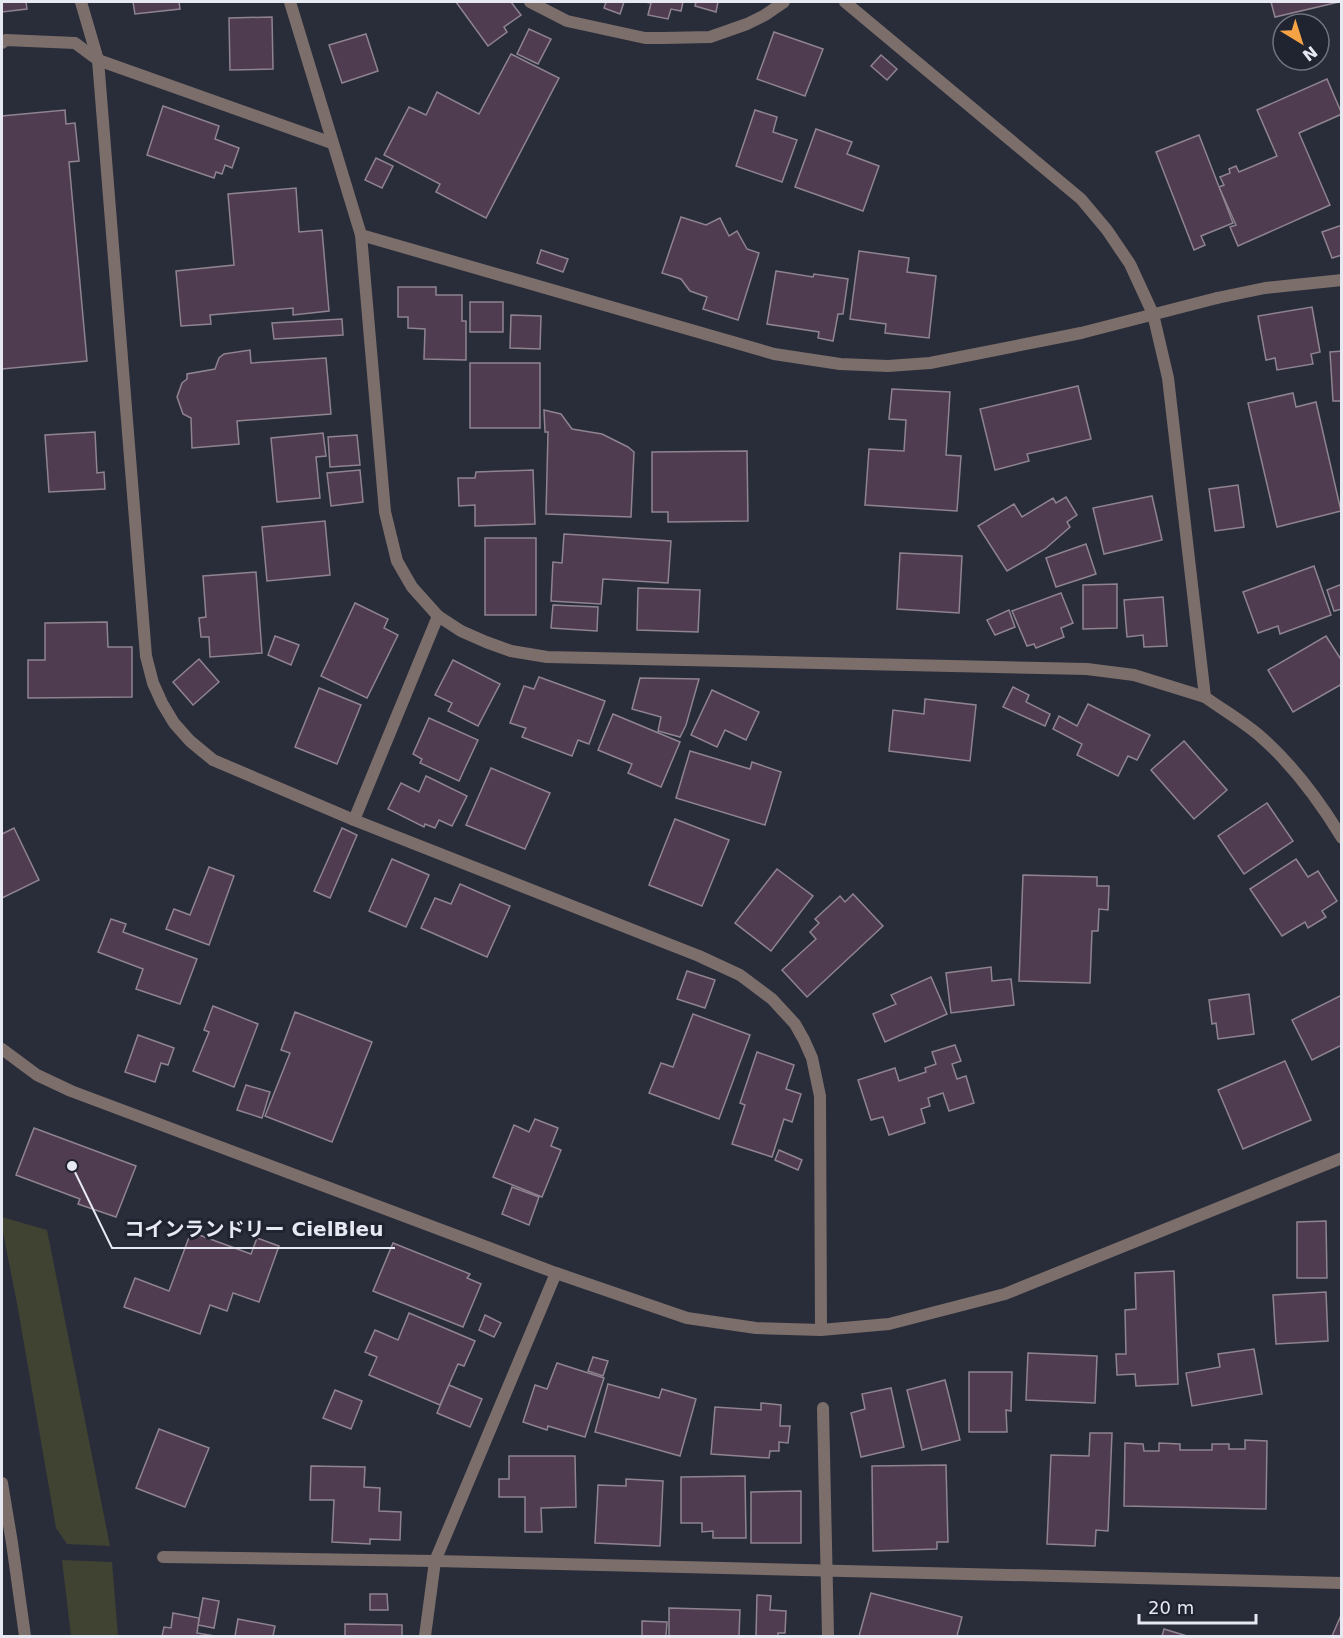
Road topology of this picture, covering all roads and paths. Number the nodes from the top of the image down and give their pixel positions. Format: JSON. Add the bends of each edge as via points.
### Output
{"nodes":[{"id":1,"x":81,"y":2,"type":"edge"},
{"id":2,"x":290,"y":2,"type":"edge"},
{"id":3,"x":530,"y":2,"type":"edge"},
{"id":4,"x":784,"y":2,"type":"edge"},
{"id":5,"x":845,"y":2,"type":"edge"},
{"id":6,"x":2,"y":42,"type":"edge"},
{"id":7,"x":98,"y":60,"type":"junction"},
{"id":8,"x":332,"y":143,"type":"junction"},
{"id":9,"x":361,"y":235,"type":"junction"},
{"id":10,"x":1341,"y":280,"type":"edge"},
{"id":11,"x":438,"y":616,"type":"junction"},
{"id":12,"x":1204,"y":697,"type":"junction"},
{"id":13,"x":354,"y":820,"type":"junction"},
{"id":14,"x":1341,"y":838,"type":"edge"},
{"id":15,"x":2,"y":1049,"type":"edge"},
{"id":16,"x":1341,"y":1158,"type":"edge"},
{"id":17,"x":556,"y":1273,"type":"junction"},
{"id":18,"x":822,"y":1330,"type":"junction"},
{"id":19,"x":823,"y":1408,"type":"dead end"},
{"id":20,"x":2,"y":1483,"type":"edge"},
{"id":21,"x":163,"y":1557,"type":"dead end"},
{"id":22,"x":435,"y":1561,"type":"junction"},
{"id":23,"x":828,"y":1570,"type":"junction"},
{"id":24,"x":1341,"y":1583,"type":"edge"},
{"id":25,"x":25,"y":1636,"type":"edge"},
{"id":26,"x":424,"y":1636,"type":"edge"},
{"id":27,"x":828,"y":1636,"type":"edge"}],
"edges":[{"from":1,"to":7,"type":"street"},
{"from":2,"to":8,"type":"street"},
{"from":3,"to":4,"type":"street","via":[[567,21],[645,38],[663,38],[710,37],[747,24]]},
{"from":5,"to":12,"type":"street","via":[[1081,199],[1130,264],[1153,314],[1168,378]]},
{"from":6,"to":7,"type":"street","via":[[75,43]]},
{"from":7,"to":8,"type":"street"},
{"from":7,"to":13,"type":"street","via":[[146,656],[153,683],[174,723],[213,760]]},
{"from":8,"to":9,"type":"street"},
{"from":9,"to":10,"type":"street","bridge":true,"via":[[774,354],[840,364],[930,363],[1081,333],[1265,288]]},
{"from":9,"to":11,"type":"street","via":[[385,512],[397,561],[412,587]]},
{"from":11,"to":12,"type":"street","via":[[486,642],[547,657],[1087,669],[1134,675]]},
{"from":11,"to":13,"type":"street"},
{"from":12,"to":14,"type":"street","via":[[1260,736],[1296,771],[1324,807]]},
{"from":13,"to":18,"type":"street","via":[[699,956],[740,975],[772,999],[795,1024],[812,1058],[820,1096]]},
{"from":15,"to":17,"type":"street","via":[[37,1075],[71,1091]]},
{"from":16,"to":18,"type":"street","via":[[1005,1294],[889,1323]]},
{"from":17,"to":18,"type":"street","via":[[687,1318],[756,1328]]},
{"from":17,"to":22,"type":"street"},
{"from":19,"to":23,"type":"street"},
{"from":20,"to":25,"type":"street"},
{"from":21,"to":22,"type":"street"},
{"from":22,"to":23,"type":"street"},
{"from":22,"to":26,"type":"street"},
{"from":23,"to":24,"type":"street"},
{"from":23,"to":27,"type":"street"}]}
